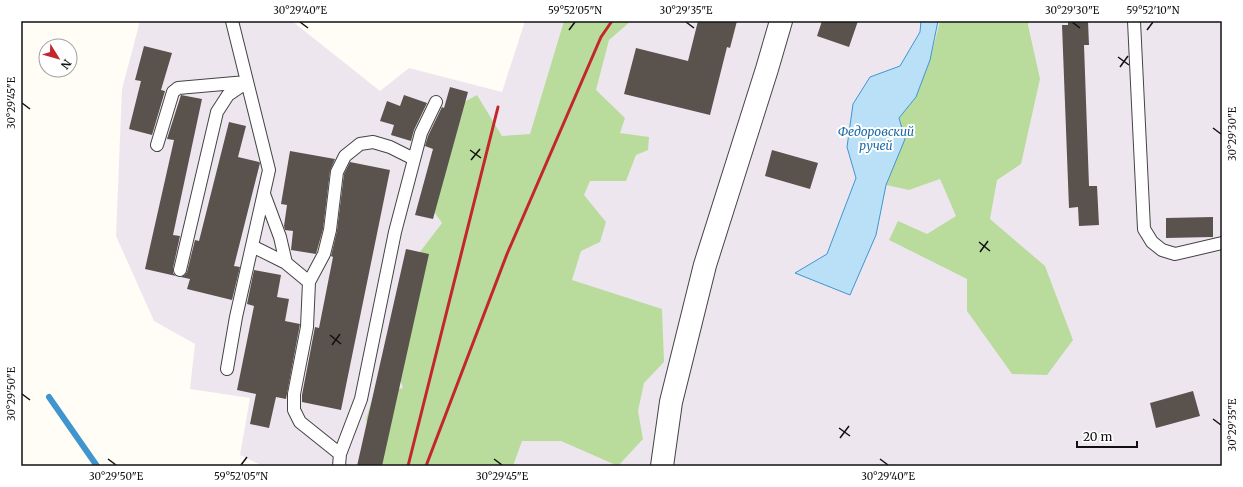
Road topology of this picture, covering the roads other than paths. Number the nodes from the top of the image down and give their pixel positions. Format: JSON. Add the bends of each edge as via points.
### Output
{"nodes":[{"id":1,"x":232,"y":21,"type":"edge"},
{"id":2,"x":781,"y":21,"type":"edge"},
{"id":3,"x":1134,"y":21,"type":"edge"},
{"id":4,"x":247,"y":82,"type":"junction"},
{"id":5,"x":436,"y":102,"type":"dead end"},
{"id":6,"x":157,"y":144,"type":"dead end"},
{"id":7,"x":414,"y":159,"type":"junction"},
{"id":8,"x":264,"y":194,"type":"junction"},
{"id":9,"x":1222,"y":243,"type":"edge"},
{"id":10,"x":252,"y":246,"type":"junction"},
{"id":11,"x":286,"y":263,"type":"junction"},
{"id":12,"x":180,"y":270,"type":"dead end"},
{"id":13,"x":309,"y":282,"type":"junction"},
{"id":14,"x":227,"y":369,"type":"dead end"},
{"id":15,"x":340,"y":454,"type":"junction"},
{"id":16,"x":338,"y":466,"type":"edge"},
{"id":17,"x":662,"y":466,"type":"edge"}],
"edges":[{"from":1,"to":4,"type":"lane"},
{"from":2,"to":17,"type":"street","via":[[705,265],[671,402]]},
{"from":3,"to":9,"type":"lane","via":[[1144,229],[1152,242],[1162,250],[1175,254]]},
{"from":4,"to":6,"type":"lane","via":[[178,88],[172,92]]},
{"from":4,"to":8,"type":"lane","via":[[270,170]]},
{"from":4,"to":12,"type":"lane","via":[[228,95],[217,112]]},
{"from":5,"to":7,"type":"lane","via":[[421,133]]},
{"from":7,"to":13,"type":"lane","via":[[373,142],[360,144],[345,156],[337,172],[330,230],[324,254]]},
{"from":7,"to":15,"type":"lane","via":[[395,232],[361,399]]},
{"from":8,"to":10,"type":"lane"},
{"from":8,"to":11,"type":"lane","via":[[280,237]]},
{"from":10,"to":11,"type":"lane"},
{"from":10,"to":14,"type":"lane"},
{"from":11,"to":13,"type":"lane"},
{"from":13,"to":15,"type":"lane","via":[[307,327],[294,394],[294,410],[300,422]]},
{"from":15,"to":16,"type":"lane"}]}
